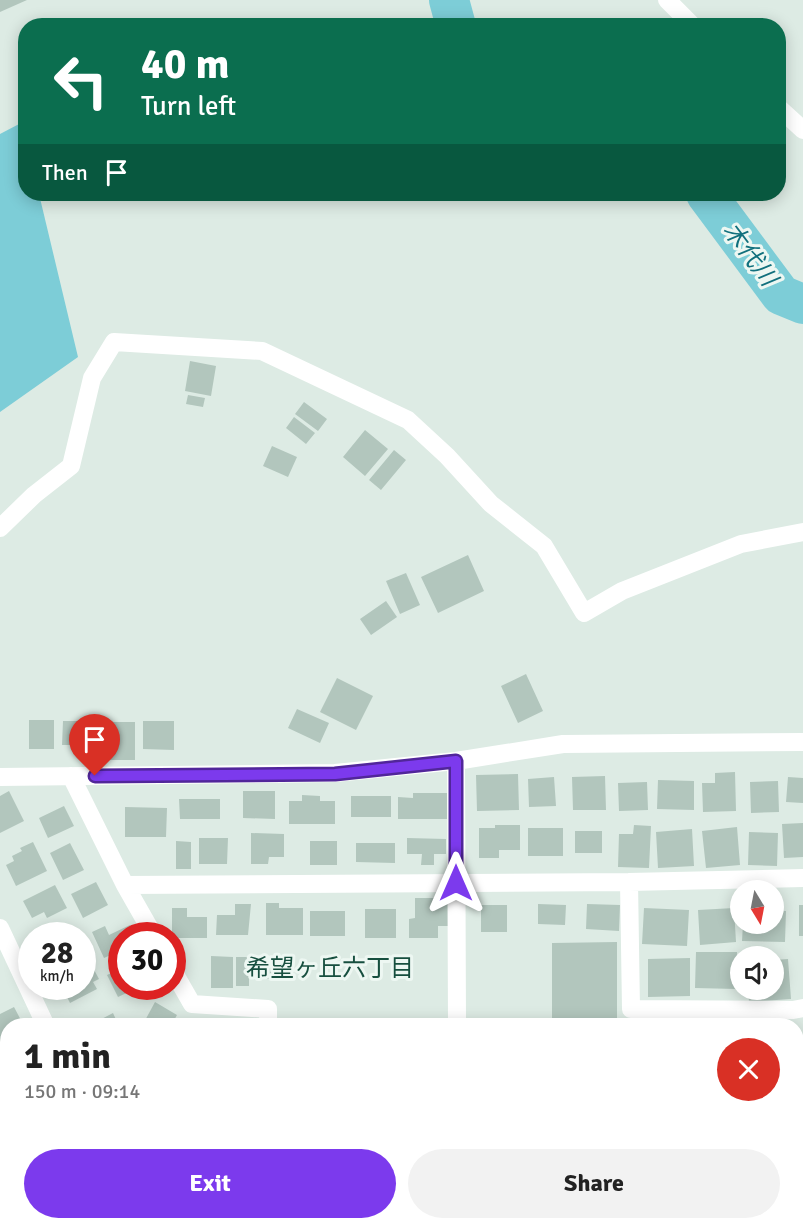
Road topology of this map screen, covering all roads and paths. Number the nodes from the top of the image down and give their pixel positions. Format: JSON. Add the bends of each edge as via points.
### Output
{"nodes":[{"id":1,"x":667,"y":0,"type":"edge"},
{"id":2,"x":685,"y":18,"type":"edge"},
{"id":3,"x":786,"y":114,"type":"edge"},
{"id":4,"x":803,"y":130,"type":"edge"},
{"id":5,"x":0,"y":528,"type":"edge"},
{"id":6,"x":803,"y":532,"type":"edge"},
{"id":7,"x":803,"y":742,"type":"edge"},
{"id":8,"x":456,"y":761,"type":"junction"},
{"id":9,"x":71,"y":776,"type":"junction"},
{"id":10,"x":0,"y":777,"type":"edge"},
{"id":11,"x":803,"y":878,"type":"edge"},
{"id":12,"x":629,"y":882,"type":"junction"},
{"id":13,"x":456,"y":883,"type":"junction"},
{"id":14,"x":125,"y":885,"type":"junction"},
{"id":15,"x":146,"y":922,"type":"edge"},
{"id":16,"x":0,"y":928,"type":"edge"},
{"id":17,"x":186,"y":994,"type":"edge"},
{"id":18,"x":803,"y":1008,"type":"edge"},
{"id":19,"x":42,"y":1018,"type":"edge"},
{"id":20,"x":268,"y":1018,"type":"edge"},
{"id":21,"x":457,"y":1018,"type":"edge"}],
"edges":[{"from":1,"to":2,"type":"street"},
{"from":3,"to":4,"type":"street"},
{"from":5,"to":6,"type":"street","via":[[71,466],[92,378],[114,342],[262,351],[408,420],[491,504],[544,546],[584,613],[622,591],[741,544]]},
{"from":7,"to":8,"type":"street","via":[[562,744]]},
{"from":8,"to":9,"type":"street","via":[[335,774]]},
{"from":8,"to":13,"type":"street"},
{"from":9,"to":10,"type":"street"},
{"from":9,"to":14,"type":"street"},
{"from":11,"to":12,"type":"street"},
{"from":12,"to":13,"type":"street"},
{"from":12,"to":18,"type":"street","via":[[631,1009]]},
{"from":13,"to":14,"type":"street"},
{"from":13,"to":21,"type":"street"},
{"from":14,"to":15,"type":"street"},
{"from":16,"to":19,"type":"street"},
{"from":17,"to":20,"type":"street","via":[[192,1004],[268,1009]]}]}
